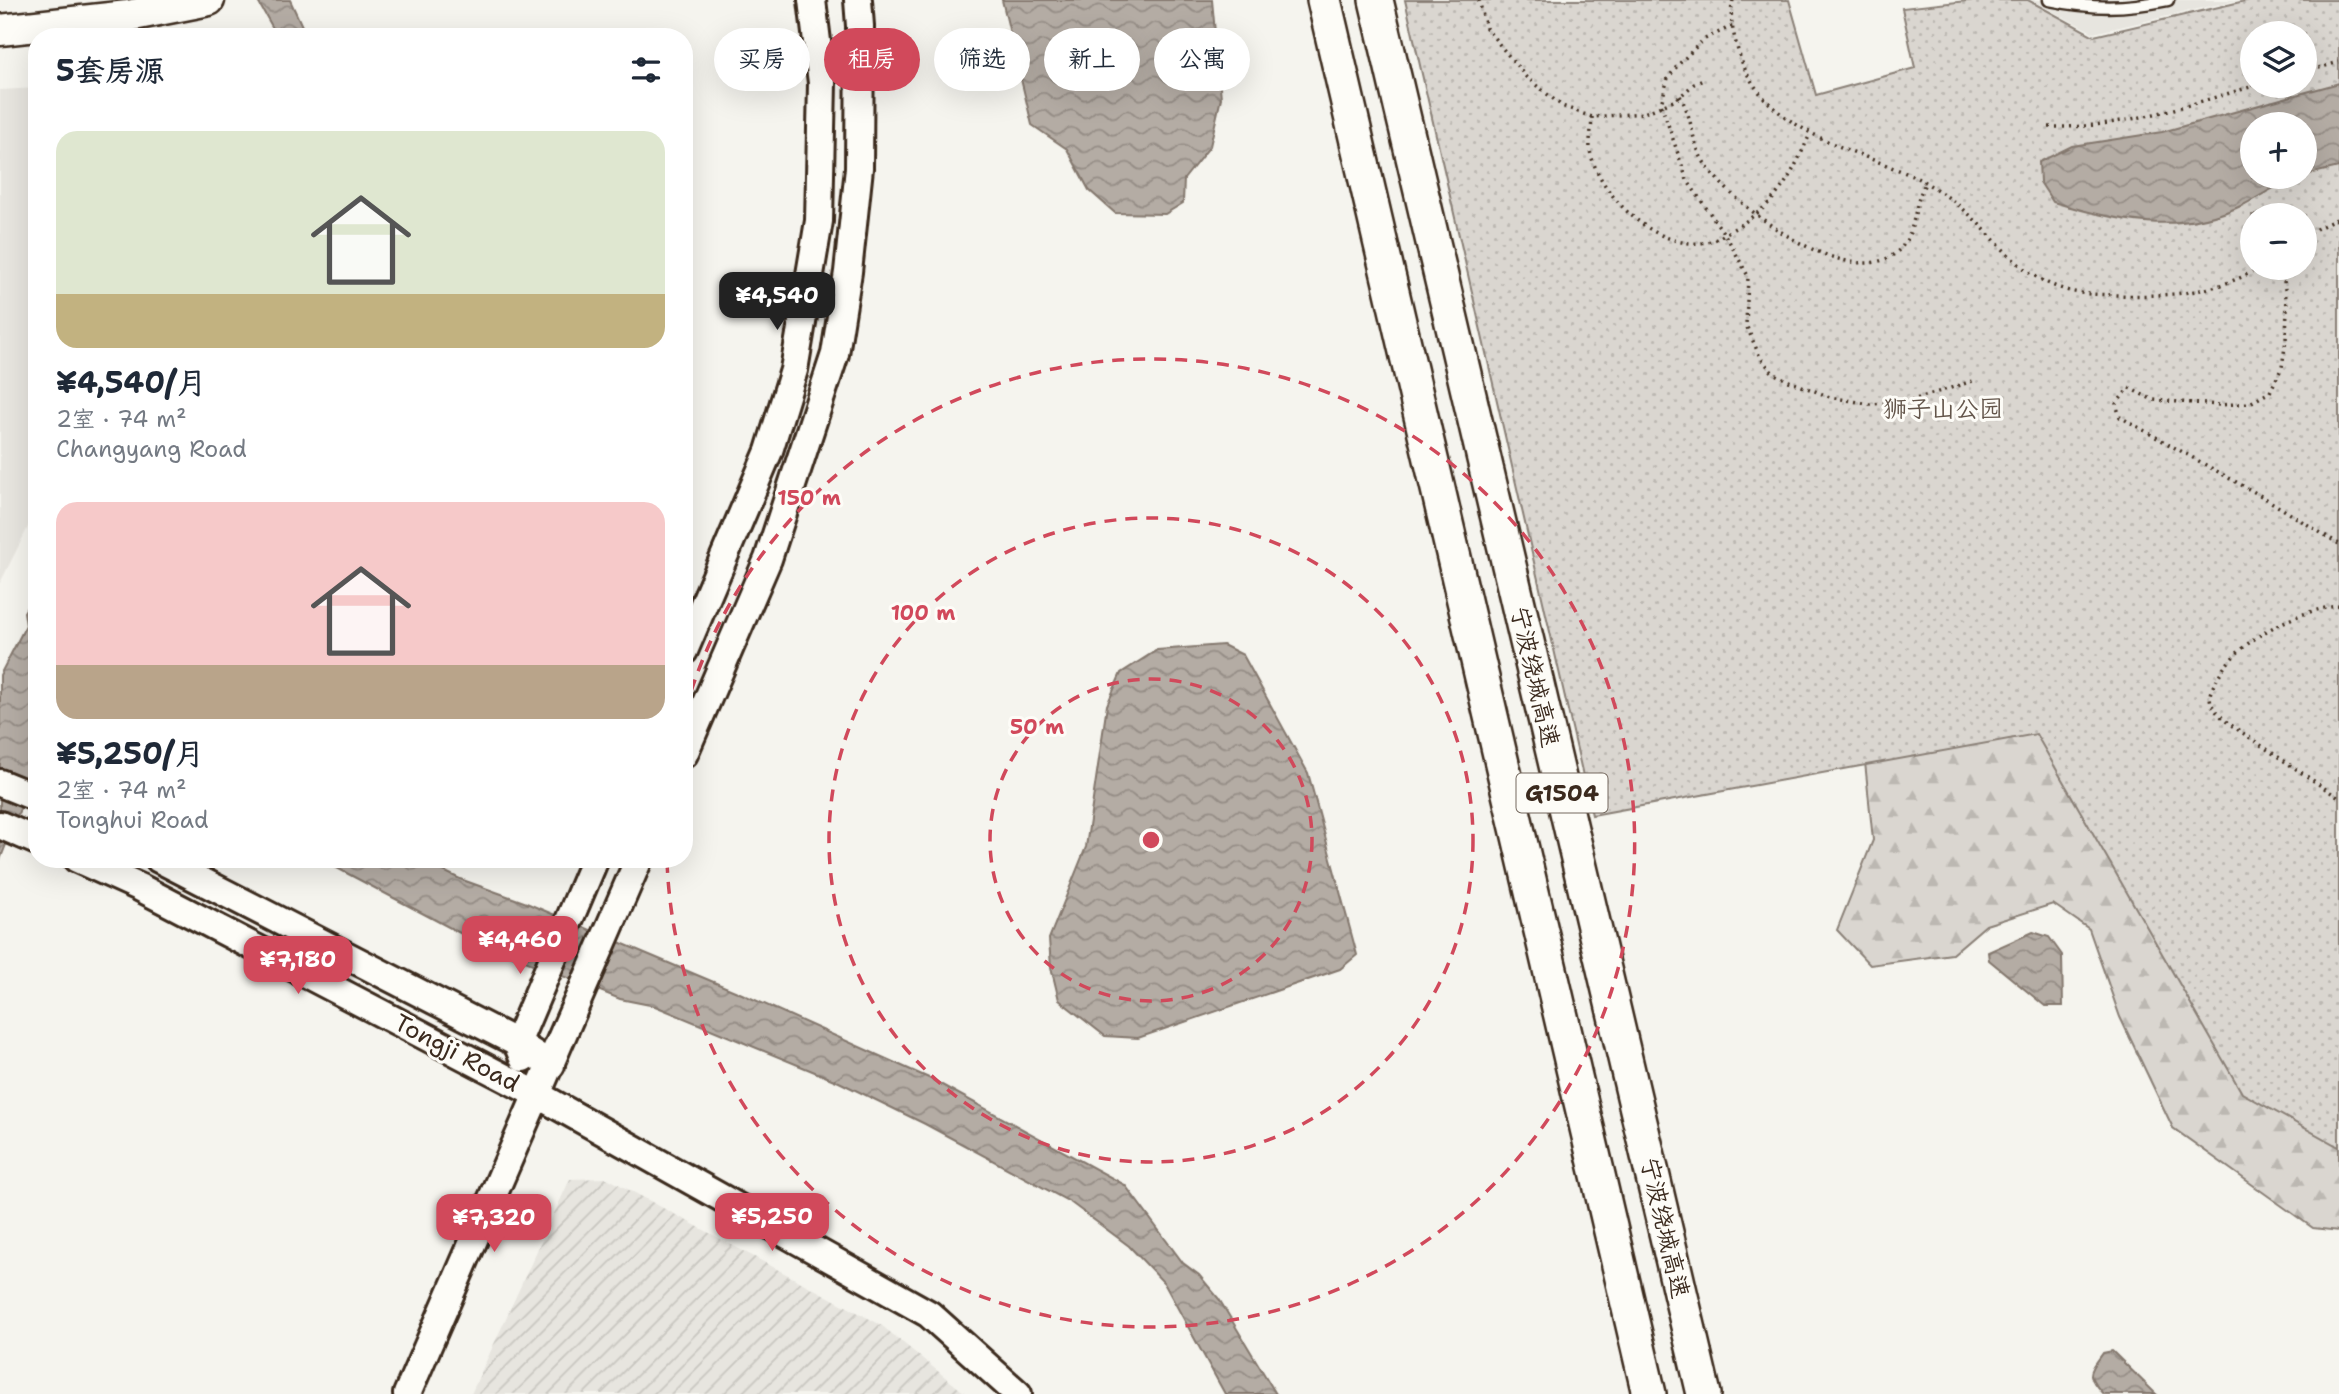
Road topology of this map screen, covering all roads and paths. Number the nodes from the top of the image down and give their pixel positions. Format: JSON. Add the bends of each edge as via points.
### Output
{"nodes":[{"id":1,"x":209,"y":0,"type":"edge"},
{"id":2,"x":812,"y":0,"type":"edge"},
{"id":3,"x":858,"y":0,"type":"edge"},
{"id":4,"x":1324,"y":0,"type":"edge"},
{"id":5,"x":1376,"y":0,"type":"edge"},
{"id":6,"x":1479,"y":0,"type":"edge"},
{"id":7,"x":1733,"y":0,"type":"edge"},
{"id":8,"x":2049,"y":0,"type":"edge"},
{"id":9,"x":2168,"y":0,"type":"edge"},
{"id":10,"x":1732,"y":26,"type":"junction"},
{"id":11,"x":0,"y":30,"type":"edge"},
{"id":12,"x":2339,"y":62,"type":"edge"},
{"id":13,"x":2317,"y":68,"type":"edge"},
{"id":14,"x":1703,"y":80,"type":"dead end"},
{"id":15,"x":2240,"y":90,"type":"edge"},
{"id":16,"x":1680,"y":96,"type":"junction"},
{"id":17,"x":1661,"y":104,"type":"junction"},
{"id":18,"x":1592,"y":117,"type":"junction"},
{"id":19,"x":2049,"y":127,"type":"dead end"},
{"id":20,"x":1810,"y":134,"type":"junction"},
{"id":21,"x":1926,"y":183,"type":"junction"},
{"id":22,"x":1756,"y":215,"type":"junction"},
{"id":23,"x":2339,"y":218,"type":"edge"},
{"id":24,"x":2317,"y":229,"type":"edge"},
{"id":25,"x":1724,"y":234,"type":"junction"},
{"id":26,"x":2240,"y":276,"type":"edge"},
{"id":27,"x":2284,"y":280,"type":"edge"},
{"id":28,"x":1976,"y":380,"type":"dead end"},
{"id":29,"x":2339,"y":544,"type":"edge"},
{"id":30,"x":2339,"y":606,"type":"edge"},
{"id":31,"x":693,"y":630,"type":"edge"},
{"id":32,"x":693,"y":733,"type":"edge"},
{"id":33,"x":0,"y":783,"type":"edge"},
{"id":34,"x":28,"y":795,"type":"edge"},
{"id":35,"x":2339,"y":799,"type":"edge"},
{"id":36,"x":6,"y":828,"type":"edge"},
{"id":37,"x":28,"y":837,"type":"edge"},
{"id":38,"x":97,"y":868,"type":"edge"},
{"id":39,"x":177,"y":868,"type":"edge"},
{"id":40,"x":592,"y":868,"type":"edge"},
{"id":41,"x":635,"y":868,"type":"edge"},
{"id":42,"x":517,"y":1043,"type":"junction"},
{"id":43,"x":551,"y":1065,"type":"junction"},
{"id":44,"x":538,"y":1095,"type":"junction"},
{"id":45,"x":407,"y":1394,"type":"edge"},
{"id":46,"x":1018,"y":1394,"type":"edge"},
{"id":47,"x":1649,"y":1394,"type":"edge"},
{"id":48,"x":1704,"y":1394,"type":"edge"}],
"edges":[{"from":1,"to":11,"type":"main road","via":[[128,16]]},
{"from":2,"to":31,"type":"main road","via":[[822,83],[819,221],[794,370],[769,451]]},
{"from":3,"to":32,"type":"main road","via":[[859,169],[835,354],[768,559]]},
{"from":4,"to":47,"type":"highway","number":"G1504"},
{"from":5,"to":48,"type":"highway","name":"宁波绕城高速","number":"G1504"},
{"from":6,"to":18,"type":"path","via":[[1486,28],[1526,77],[1563,106]]},
{"from":7,"to":10,"type":"path"},
{"from":8,"to":9,"type":"lane","via":[[2120,8]]},
{"from":10,"to":17,"type":"path","via":[[1703,40],[1678,65],[1668,78]]},
{"from":10,"to":20,"type":"path","via":[[1741,62],[1760,92]]},
{"from":12,"to":13,"type":"path"},
{"from":14,"to":16,"type":"path"},
{"from":15,"to":19,"type":"path","via":[[2115,122]]},
{"from":16,"to":17,"type":"path"},
{"from":16,"to":22,"type":"path","via":[[1706,165]]},
{"from":17,"to":18,"type":"path","via":[[1644,113]]},
{"from":17,"to":25,"type":"path","via":[[1687,180]]},
{"from":18,"to":25,"type":"path","via":[[1591,153],[1602,182],[1629,214],[1652,232],[1676,240],[1695,244]]},
{"from":20,"to":21,"type":"path"},
{"from":20,"to":22,"type":"path","via":[[1782,191]]},
{"from":21,"to":22,"type":"path","via":[[1903,245],[1888,258],[1872,262],[1843,261],[1816,251]]},
{"from":21,"to":26,"type":"path","via":[[1976,219],[2020,267],[2064,289],[2087,294],[2167,295],[2202,291]]},
{"from":22,"to":25,"type":"path"},
{"from":23,"to":24,"type":"path"},
{"from":25,"to":28,"type":"path","via":[[1748,276],[1746,325],[1751,341],[1773,373],[1830,397],[1869,404],[1906,402]]},
{"from":27,"to":29,"type":"path","via":[[2286,340],[2282,367],[2270,392],[2250,403],[2220,405],[2153,400],[2129,388],[2116,404],[2120,417]]},
{"from":30,"to":35,"type":"path","via":[[2291,620],[2249,642],[2221,670],[2209,694],[2213,707],[2228,723]]},
{"from":33,"to":34,"type":"main road"},
{"from":36,"to":37,"type":"main road"},
{"from":38,"to":44,"type":"main road","name":"Tongji Road"},
{"from":39,"to":42,"type":"main road","name":"Tongji Road"},
{"from":40,"to":42,"type":"main road"},
{"from":41,"to":43,"type":"main road"},
{"from":42,"to":43,"type":"main road","name":"Tongji Road"},
{"from":42,"to":44,"type":"main road"},
{"from":43,"to":44,"type":"main road"},
{"from":44,"to":45,"type":"main road"},
{"from":44,"to":46,"type":"main road","name":"Tongji Road","via":[[929,1314]]}]}
